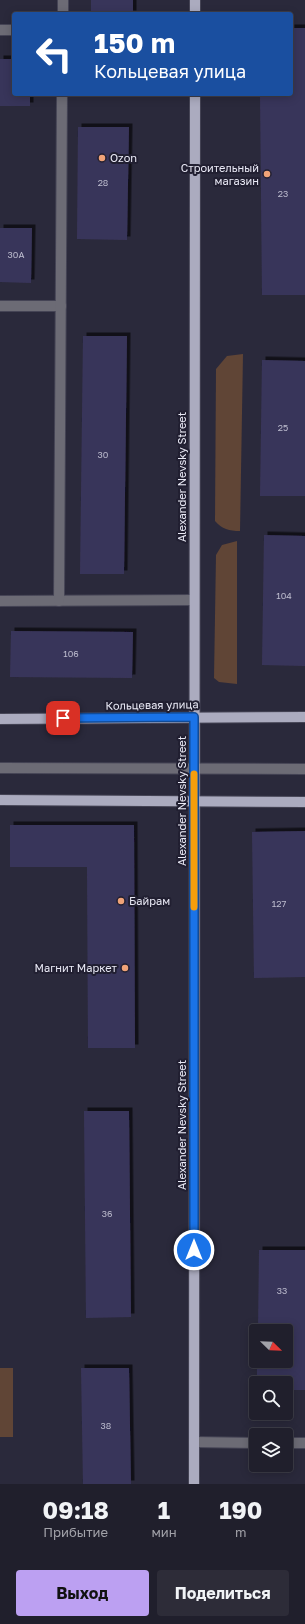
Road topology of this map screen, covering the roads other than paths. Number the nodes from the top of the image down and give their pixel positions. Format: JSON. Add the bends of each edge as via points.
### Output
{"nodes":[{"id":1,"x":63,"y":0,"type":"edge"},
{"id":2,"x":195,"y":0,"type":"edge"},
{"id":3,"x":63,"y":12,"type":"edge"},
{"id":4,"x":195,"y":12,"type":"edge"},
{"id":5,"x":0,"y":30,"type":"edge"},
{"id":6,"x":12,"y":30,"type":"edge"},
{"id":7,"x":62,"y":96,"type":"edge"},
{"id":8,"x":195,"y":96,"type":"edge"},
{"id":9,"x":0,"y":306,"type":"edge"},
{"id":10,"x":61,"y":306,"type":"junction"},
{"id":11,"x":194,"y":600,"type":"junction"},
{"id":12,"x":0,"y":601,"type":"edge"},
{"id":13,"x":59,"y":601,"type":"junction"},
{"id":14,"x":194,"y":717,"type":"junction"},
{"id":15,"x":305,"y":717,"type":"edge"},
{"id":16,"x":0,"y":719,"type":"edge"},
{"id":17,"x":0,"y":768,"type":"edge"},
{"id":18,"x":305,"y":768,"type":"edge"},
{"id":19,"x":194,"y":769,"type":"junction"},
{"id":20,"x":0,"y":800,"type":"edge"},
{"id":21,"x":195,"y":801,"type":"junction"},
{"id":22,"x":305,"y":802,"type":"edge"},
{"id":23,"x":194,"y":1442,"type":"junction"},
{"id":24,"x":249,"y":1443,"type":"edge"},
{"id":25,"x":293,"y":1443,"type":"edge"},
{"id":26,"x":305,"y":1443,"type":"edge"},
{"id":27,"x":194,"y":1484,"type":"edge"}],
"edges":[{"from":1,"to":3,"type":"street"},
{"from":2,"to":4,"type":"main road"},
{"from":5,"to":6,"type":"street"},
{"from":7,"to":10,"type":"street"},
{"from":8,"to":11,"type":"main road","name":"Alexander Nevsky Street"},
{"from":9,"to":10,"type":"street"},
{"from":10,"to":13,"type":"street"},
{"from":11,"to":13,"type":"street"},
{"from":11,"to":14,"type":"main road","name":"Alexander Nevsky Street"},
{"from":12,"to":13,"type":"street"},
{"from":14,"to":15,"type":"main road","name":"Кольцевая улица"},
{"from":14,"to":16,"type":"main road","name":"Кольцевая улица"},
{"from":14,"to":19,"type":"main road","name":"Alexander Nevsky Street"},
{"from":17,"to":19,"type":"street"},
{"from":18,"to":19,"type":"street"},
{"from":19,"to":21,"type":"main road","name":"Alexander Nevsky Street"},
{"from":20,"to":21,"type":"main road"},
{"from":21,"to":22,"type":"main road"},
{"from":21,"to":23,"type":"main road","name":"Alexander Nevsky Street"},
{"from":23,"to":24,"type":"street"},
{"from":23,"to":27,"type":"main road","name":"Alexander Nevsky Street"},
{"from":25,"to":26,"type":"street"}]}
